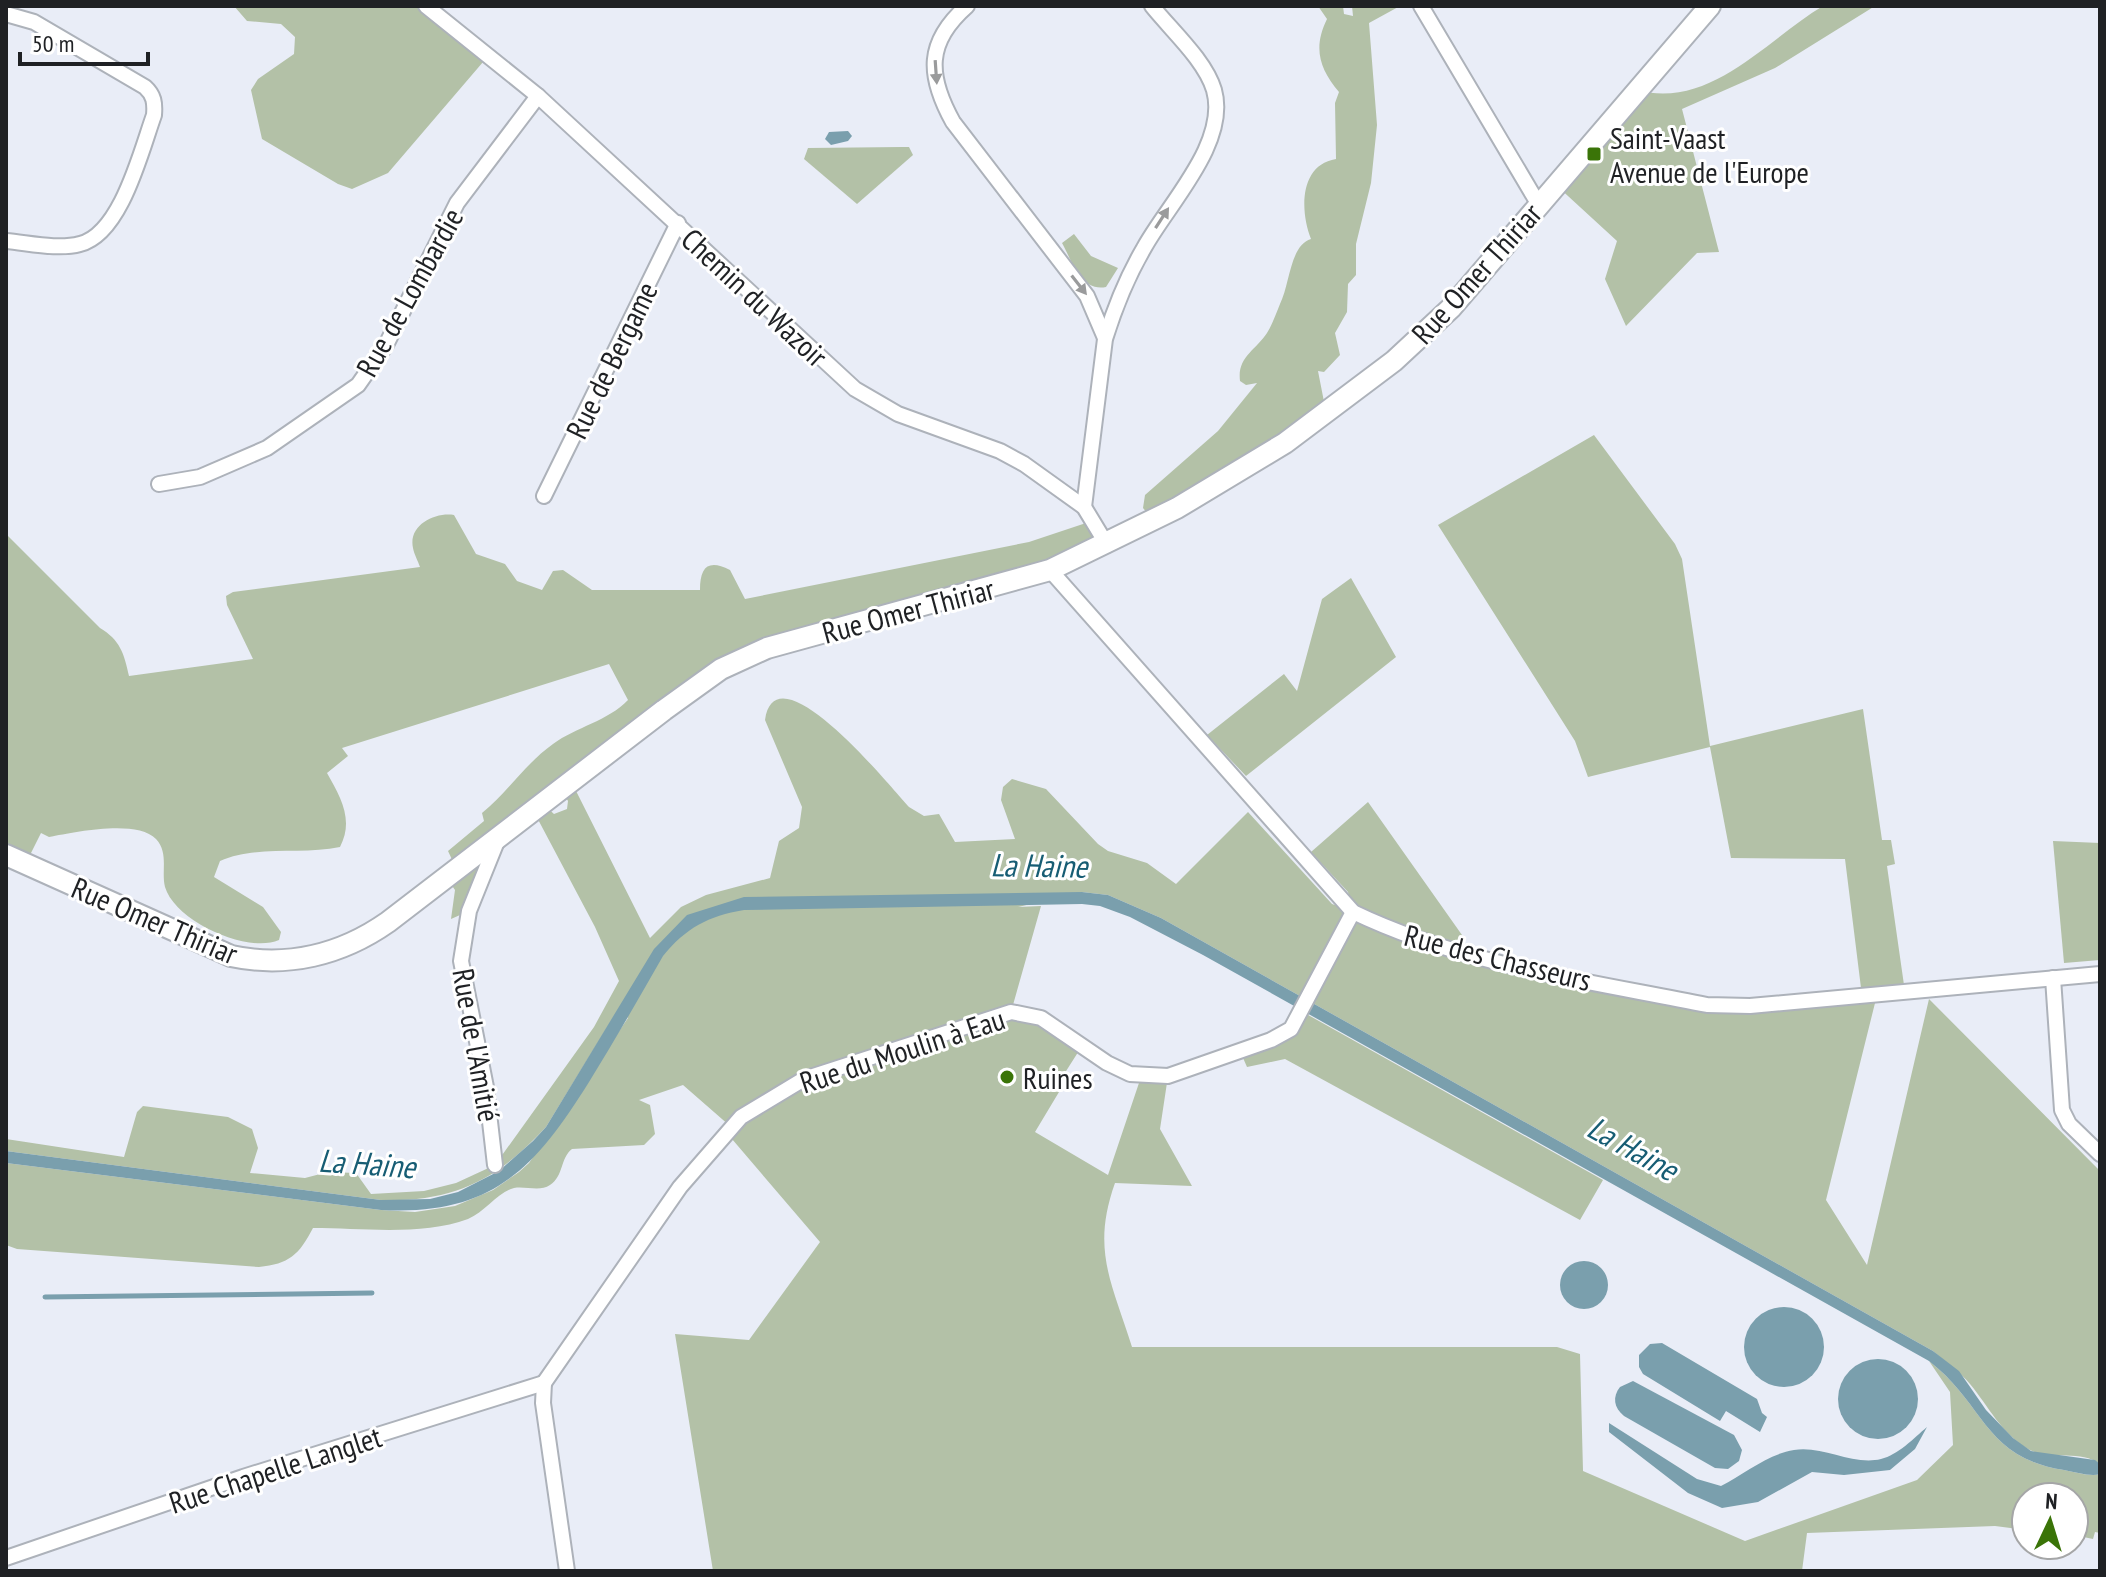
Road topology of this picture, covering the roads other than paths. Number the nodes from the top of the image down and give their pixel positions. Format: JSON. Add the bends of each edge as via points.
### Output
{"nodes":[{"id":1,"x":426,"y":6,"type":"edge"},
{"id":2,"x":967,"y":6,"type":"edge"},
{"id":3,"x":1152,"y":6,"type":"edge"},
{"id":4,"x":1421,"y":6,"type":"edge"},
{"id":5,"x":1710,"y":6,"type":"edge"},
{"id":6,"x":6,"y":14,"type":"edge"},
{"id":7,"x":538,"y":96,"type":"junction"},
{"id":8,"x":1539,"y":205,"type":"junction"},
{"id":9,"x":678,"y":223,"type":"junction"},
{"id":10,"x":6,"y":241,"type":"edge"},
{"id":11,"x":1105,"y":339,"type":"junction"},
{"id":12,"x":159,"y":484,"type":"dead end"},
{"id":13,"x":544,"y":496,"type":"dead end"},
{"id":14,"x":1084,"y":507,"type":"junction"},
{"id":15,"x":1107,"y":545,"type":"junction"},
{"id":16,"x":1050,"y":570,"type":"junction"},
{"id":17,"x":499,"y":835,"type":"junction"},
{"id":18,"x":6,"y":855,"type":"edge"},
{"id":19,"x":1353,"y":912,"type":"junction"},
{"id":20,"x":2100,"y":974,"type":"edge"},
{"id":21,"x":2053,"y":978,"type":"junction"},
{"id":22,"x":2100,"y":1154,"type":"edge"},
{"id":23,"x":495,"y":1165,"type":"dead end"},
{"id":24,"x":544,"y":1383,"type":"junction"},
{"id":25,"x":6,"y":1558,"type":"edge"},
{"id":26,"x":567,"y":1571,"type":"edge"}],
"edges":[{"from":1,"to":7,"type":"street","name":"Chemin du Wazoir"},
{"from":2,"to":11,"type":"street","one_way":true,"via":[[940,35],[935,57],[939,95],[953,122],[1087,296]]},
{"from":11,"to":3,"type":"street","one_way":true,"via":[[1135,263],[1215,127],[1209,80]]},
{"from":4,"to":8,"type":"street"},
{"from":5,"to":8,"type":"street","name":"Rue Omer Thiriar"},
{"from":6,"to":10,"type":"street","via":[[34,22],[145,87],[155,104],[117,211],[102,233],[77,245]]},
{"from":7,"to":9,"type":"street","name":"Chemin du Wazoir"},
{"from":7,"to":12,"type":"street","name":"Rue de Lombardie","via":[[457,203],[386,345],[358,385],[257,452],[200,477]]},
{"from":8,"to":15,"type":"street","name":"Rue Omer Thiriar","via":[[1451,308],[1394,361],[1237,475]]},
{"from":9,"to":13,"type":"street","name":"Rue de Bergame"},
{"from":9,"to":14,"type":"street","name":"Chemin du Wazoir","via":[[855,389],[898,414],[1000,451]]},
{"from":11,"to":14,"type":"street"},
{"from":14,"to":15,"type":"street","name":"Chemin du Wazoir"},
{"from":15,"to":16,"type":"street","name":"Rue Omer Thiriar"},
{"from":16,"to":17,"type":"street","name":"Rue Omer Thiriar","via":[[737,660]]},
{"from":16,"to":19,"type":"street","name":"Rue des Chasseurs"},
{"from":17,"to":18,"type":"street","name":"Rue Omer Thiriar","via":[[366,936],[328,952],[277,962],[210,950]]},
{"from":17,"to":23,"type":"street","name":"Rue de l'Amitié","via":[[469,911],[461,961]]},
{"from":19,"to":21,"type":"street","name":"Rue des Chasseurs","via":[[1449,951],[1707,1005],[1750,1006]]},
{"from":19,"to":24,"type":"street","name":"Rue du Moulin à Eau","via":[[1291,1029],[1168,1076],[1130,1074],[1041,1018],[1011,1012],[804,1079],[763,1101],[730,1126],[680,1187]]},
{"from":20,"to":21,"type":"street","name":"Rue des Chasseurs"},
{"from":21,"to":22,"type":"street","via":[[2062,1110],[2074,1131]]},
{"from":24,"to":25,"type":"street","name":"Rue Chapelle Langlet"},
{"from":24,"to":26,"type":"street"}]}
